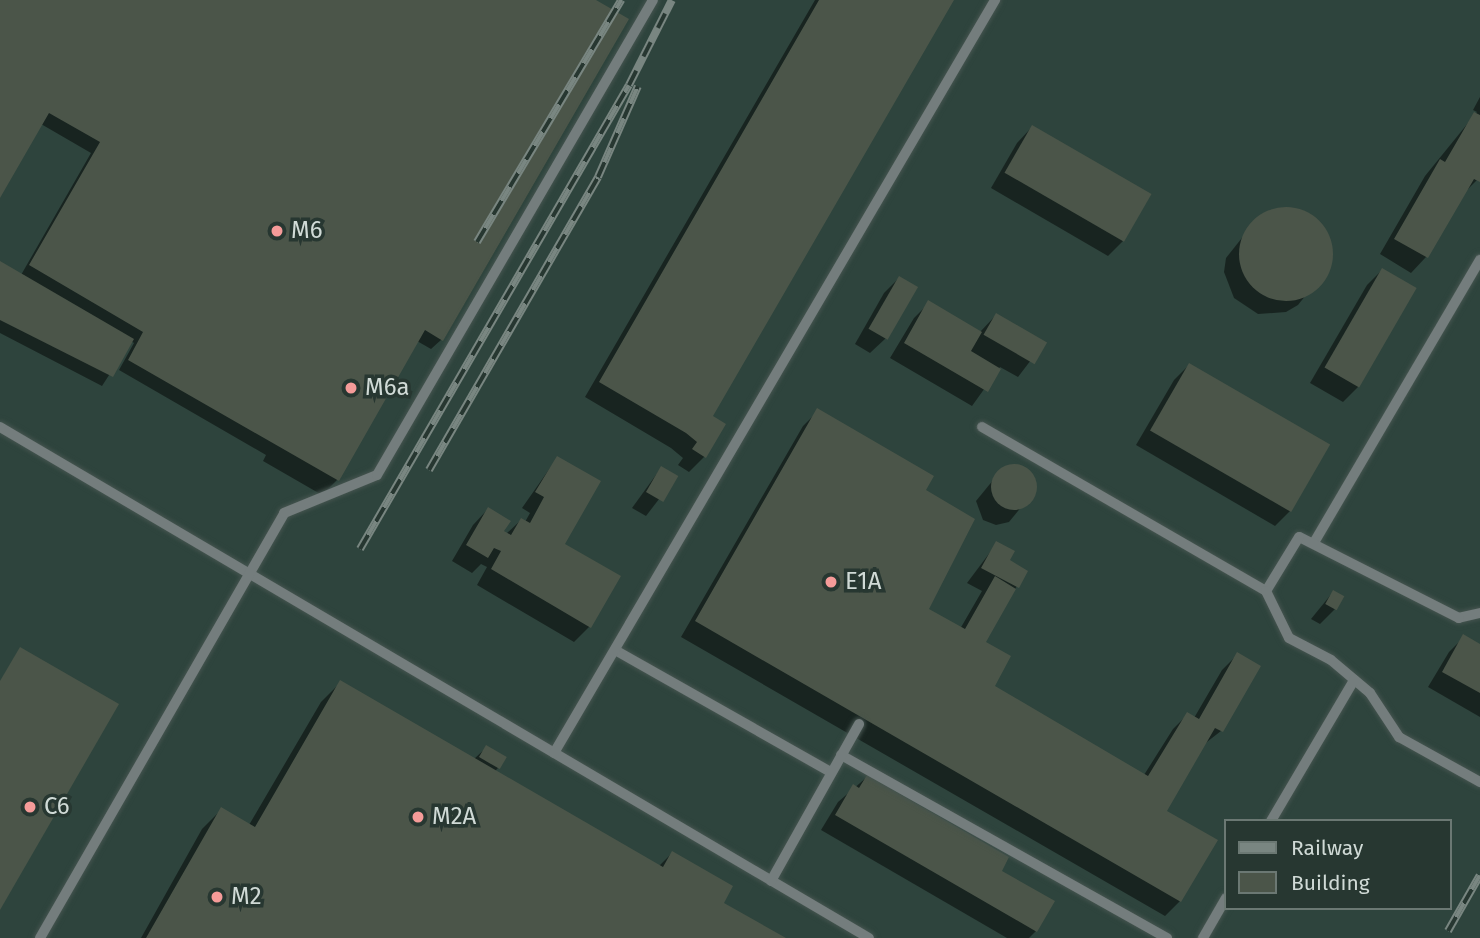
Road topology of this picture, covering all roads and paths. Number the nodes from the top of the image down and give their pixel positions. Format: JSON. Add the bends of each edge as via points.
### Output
{"nodes":[{"id":1,"x":653,"y":0,"type":"edge"},
{"id":2,"x":995,"y":0,"type":"edge"},
{"id":3,"x":1480,"y":260,"type":"edge"},
{"id":4,"x":982,"y":426,"type":"dead end"},
{"id":5,"x":0,"y":427,"type":"edge"},
{"id":6,"x":1315,"y":541,"type":"junction"},
{"id":7,"x":251,"y":576,"type":"junction"},
{"id":8,"x":1266,"y":591,"type":"junction"},
{"id":9,"x":1480,"y":613,"type":"edge"},
{"id":10,"x":615,"y":650,"type":"junction"},
{"id":11,"x":1354,"y":680,"type":"junction"},
{"id":12,"x":859,"y":724,"type":"dead end"},
{"id":13,"x":554,"y":753,"type":"junction"},
{"id":14,"x":841,"y":755,"type":"junction"},
{"id":15,"x":831,"y":772,"type":"junction"},
{"id":16,"x":1480,"y":782,"type":"edge"},
{"id":17,"x":1272,"y":819,"type":"edge"},
{"id":18,"x":772,"y":881,"type":"junction"},
{"id":19,"x":1224,"y":901,"type":"edge"},
{"id":20,"x":40,"y":938,"type":"edge"},
{"id":21,"x":869,"y":938,"type":"edge"},
{"id":22,"x":1167,"y":938,"type":"edge"},
{"id":23,"x":1203,"y":938,"type":"edge"}],
"edges":[{"from":1,"to":7,"type":"lane","via":[[377,475],[284,513]]},
{"from":2,"to":10,"type":"lane"},
{"from":3,"to":6,"type":"lane"},
{"from":4,"to":8,"type":"lane"},
{"from":5,"to":7,"type":"lane"},
{"from":6,"to":8,"type":"lane","via":[[1299,537]]},
{"from":6,"to":9,"type":"lane","via":[[1459,618]]},
{"from":7,"to":13,"type":"lane"},
{"from":7,"to":20,"type":"lane"},
{"from":8,"to":11,"type":"lane","via":[[1289,638],[1331,660]]},
{"from":10,"to":13,"type":"lane"},
{"from":10,"to":15,"type":"lane"},
{"from":11,"to":16,"type":"lane","via":[[1370,693],[1399,737]]},
{"from":11,"to":17,"type":"lane"},
{"from":12,"to":14,"type":"lane"},
{"from":13,"to":18,"type":"lane"},
{"from":14,"to":15,"type":"lane"},
{"from":14,"to":22,"type":"lane"},
{"from":15,"to":18,"type":"lane"},
{"from":18,"to":21,"type":"lane"},
{"from":19,"to":23,"type":"lane"}]}
